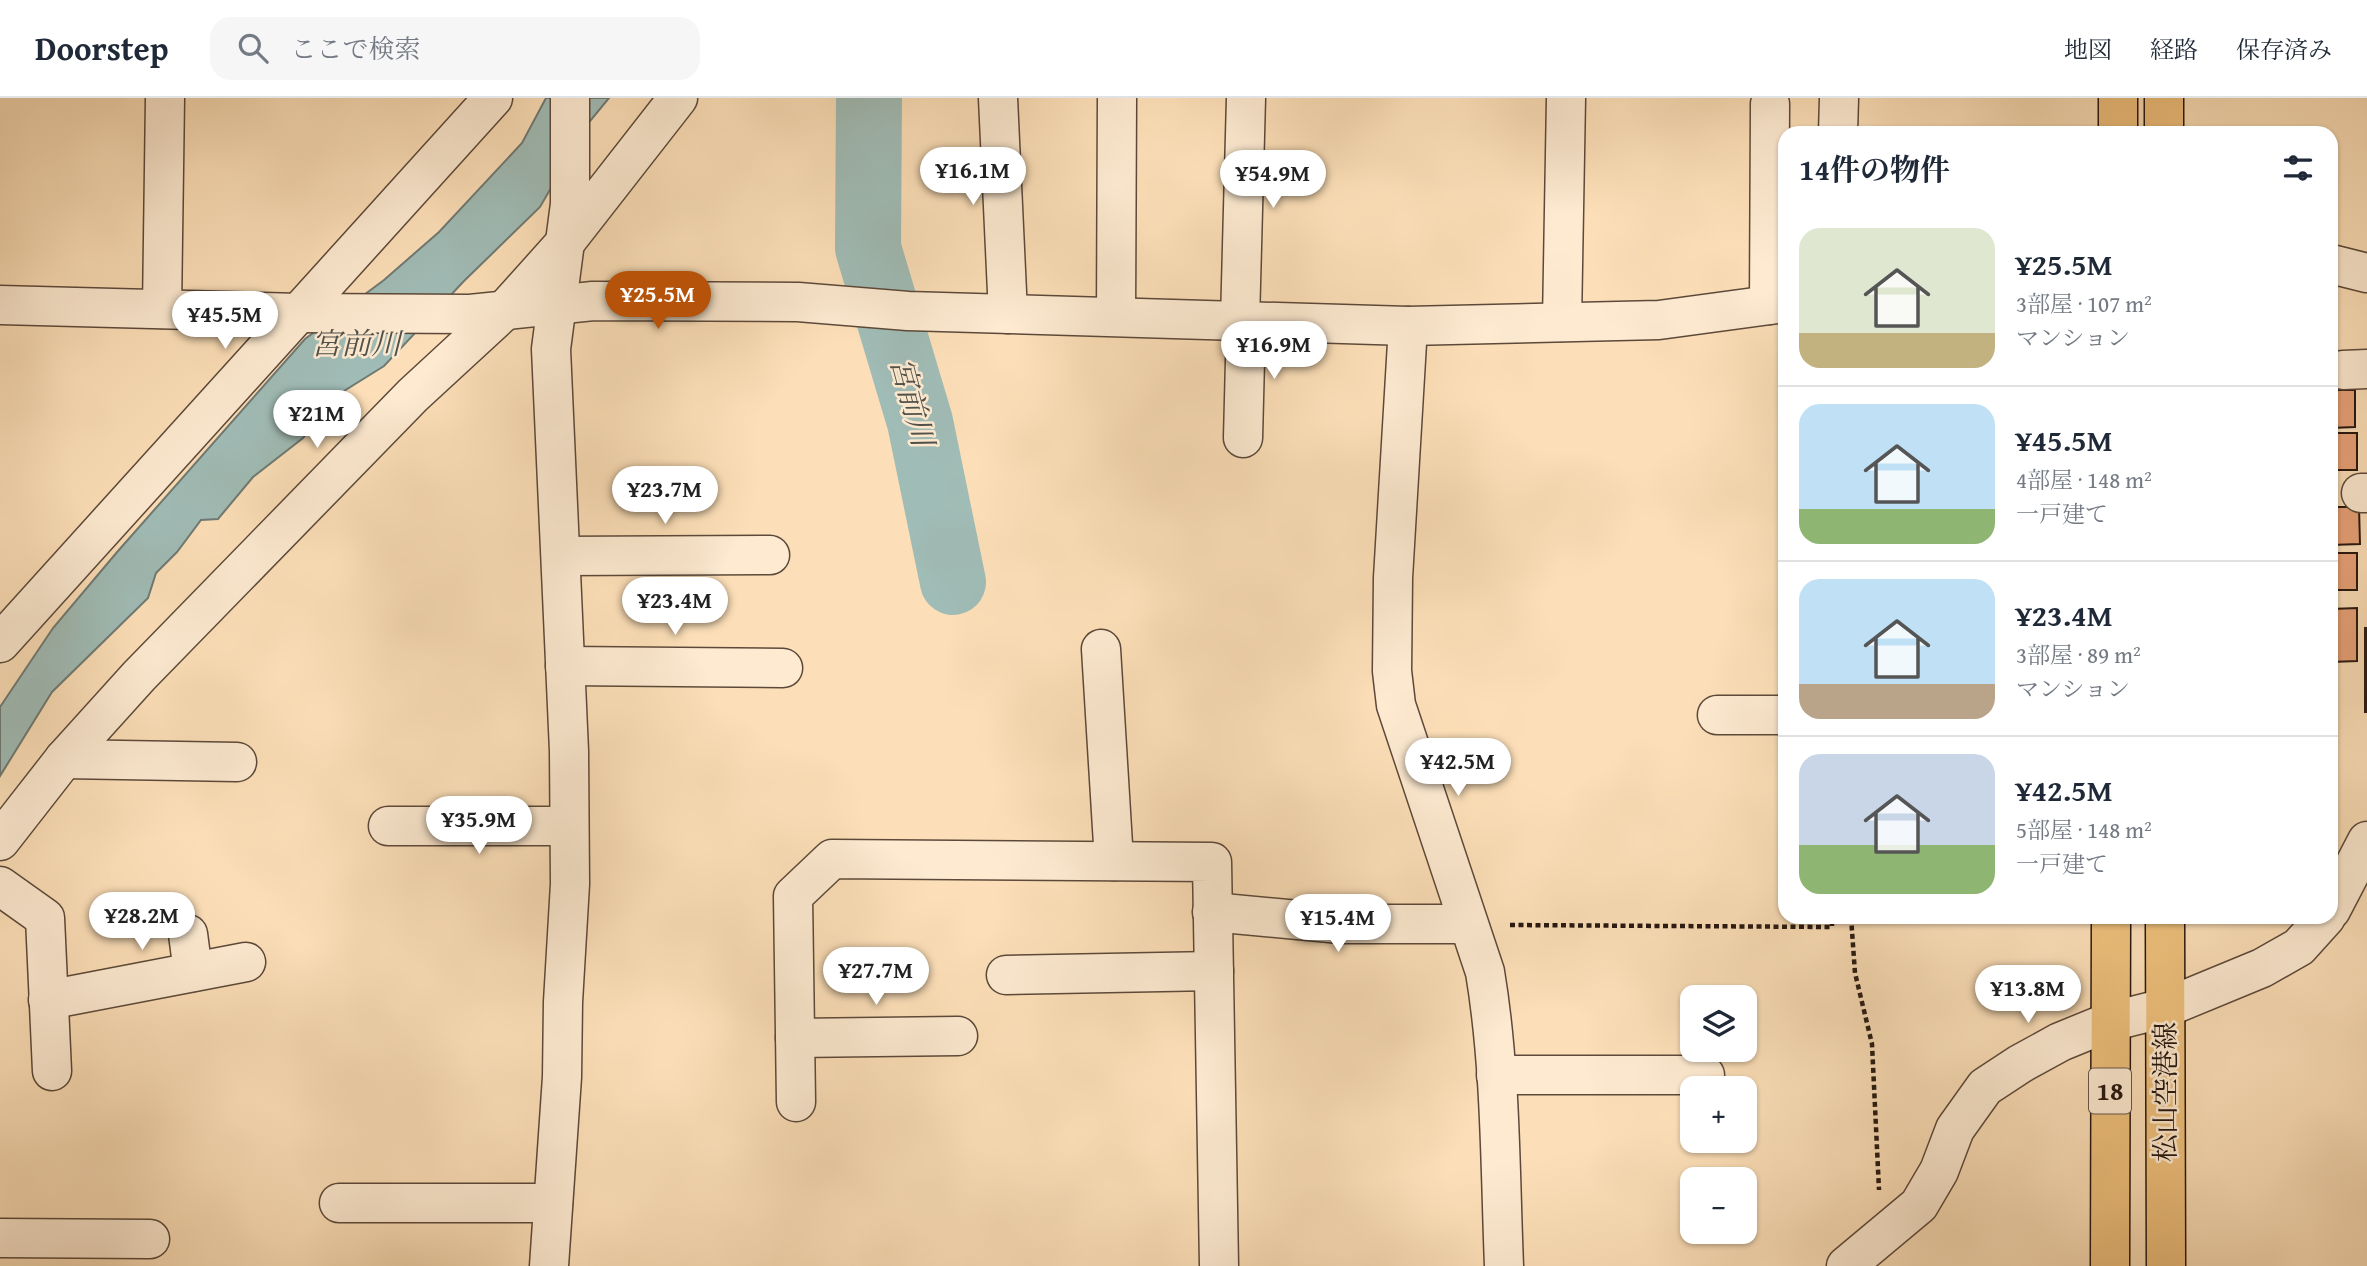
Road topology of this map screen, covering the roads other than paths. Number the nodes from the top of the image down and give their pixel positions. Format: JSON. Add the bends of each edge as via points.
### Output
{"nodes":[{"id":1,"x":165,"y":98,"type":"edge"},
{"id":2,"x":493,"y":98,"type":"edge"},
{"id":3,"x":570,"y":98,"type":"edge"},
{"id":4,"x":678,"y":98,"type":"edge"},
{"id":5,"x":998,"y":98,"type":"edge"},
{"id":6,"x":1117,"y":98,"type":"edge"},
{"id":7,"x":1246,"y":98,"type":"edge"},
{"id":8,"x":1566,"y":98,"type":"edge"},
{"id":9,"x":1839,"y":98,"type":"edge"},
{"id":10,"x":2118,"y":98,"type":"edge"},
{"id":11,"x":2164,"y":98,"type":"edge"},
{"id":12,"x":1770,"y":104,"type":"dead end"},
{"id":13,"x":1838,"y":126,"type":"edge"},
{"id":14,"x":2118,"y":126,"type":"edge"},
{"id":15,"x":2164,"y":126,"type":"edge"},
{"id":16,"x":564,"y":244,"type":"junction"},
{"id":17,"x":2338,"y":266,"type":"edge"},
{"id":18,"x":2367,"y":273,"type":"edge"},
{"id":19,"x":1777,"y":304,"type":"edge"},
{"id":20,"x":0,"y":305,"type":"edge"},
{"id":21,"x":557,"y":306,"type":"junction"},
{"id":22,"x":162,"y":309,"type":"junction"},
{"id":23,"x":315,"y":313,"type":"junction"},
{"id":24,"x":486,"y":313,"type":"junction"},
{"id":25,"x":1008,"y":314,"type":"junction"},
{"id":26,"x":1116,"y":316,"type":"junction"},
{"id":27,"x":1243,"y":321,"type":"junction"},
{"id":28,"x":1562,"y":322,"type":"junction"},
{"id":29,"x":1408,"y":326,"type":"junction"},
{"id":30,"x":1243,"y":438,"type":"dead end"},
{"id":31,"x":770,"y":555,"type":"dead end"},
{"id":32,"x":561,"y":556,"type":"junction"},
{"id":33,"x":0,"y":643,"type":"edge"},
{"id":34,"x":1101,"y":649,"type":"dead end"},
{"id":35,"x":565,"y":666,"type":"junction"},
{"id":36,"x":783,"y":668,"type":"dead end"},
{"id":37,"x":1717,"y":715,"type":"dead end"},
{"id":38,"x":1778,"y":715,"type":"edge"},
{"id":39,"x":64,"y":759,"type":"junction"},
{"id":40,"x":237,"y":762,"type":"dead end"},
{"id":41,"x":388,"y":826,"type":"dead end"},
{"id":42,"x":569,"y":826,"type":"junction"},
{"id":43,"x":0,"y":841,"type":"edge"},
{"id":44,"x":2367,"y":841,"type":"edge"},
{"id":45,"x":1114,"y":861,"type":"junction"},
{"id":46,"x":0,"y":886,"type":"edge"},
{"id":47,"x":2340,"y":909,"type":"edge"},
{"id":48,"x":1212,"y":912,"type":"junction"},
{"id":49,"x":2110,"y":924,"type":"edge"},
{"id":50,"x":2165,"y":924,"type":"edge"},
{"id":51,"x":2324,"y":924,"type":"edge"},
{"id":52,"x":1468,"y":925,"type":"junction"},
{"id":53,"x":188,"y":934,"type":"dead end"},
{"id":54,"x":246,"y":962,"type":"dead end"},
{"id":55,"x":1214,"y":971,"type":"junction"},
{"id":56,"x":193,"y":972,"type":"junction"},
{"id":57,"x":1006,"y":975,"type":"dead end"},
{"id":58,"x":48,"y":1000,"type":"junction"},
{"id":59,"x":2165,"y":1008,"type":"junction"},
{"id":60,"x":2109,"y":1022,"type":"junction"},
{"id":61,"x":958,"y":1036,"type":"dead end"},
{"id":62,"x":795,"y":1038,"type":"junction"},
{"id":63,"x":51,"y":1071,"type":"dead end"},
{"id":64,"x":1496,"y":1075,"type":"junction"},
{"id":65,"x":1705,"y":1075,"type":"dead end"},
{"id":66,"x":796,"y":1102,"type":"dead end"},
{"id":67,"x":339,"y":1203,"type":"dead end"},
{"id":68,"x":553,"y":1203,"type":"junction"},
{"id":69,"x":0,"y":1238,"type":"edge"},
{"id":70,"x":150,"y":1239,"type":"dead end"},
{"id":71,"x":1886,"y":1249,"type":"edge"},
{"id":72,"x":549,"y":1266,"type":"edge"},
{"id":73,"x":1219,"y":1266,"type":"edge"},
{"id":74,"x":1504,"y":1266,"type":"edge"},
{"id":75,"x":1846,"y":1266,"type":"edge"},
{"id":76,"x":2110,"y":1266,"type":"edge"},
{"id":77,"x":2166,"y":1266,"type":"edge"}],
"edges":[{"from":1,"to":22,"type":"street"},
{"from":2,"to":23,"type":"street"},
{"from":3,"to":16,"type":"street","via":[[570,204]]},
{"from":4,"to":16,"type":"street"},
{"from":5,"to":25,"type":"street"},
{"from":6,"to":26,"type":"street"},
{"from":7,"to":27,"type":"street"},
{"from":8,"to":28,"type":"street"},
{"from":9,"to":13,"type":"street"},
{"from":10,"to":14,"type":"main road"},
{"from":11,"to":15,"type":"main road"},
{"from":12,"to":19,"type":"street"},
{"from":16,"to":21,"type":"street"},
{"from":16,"to":24,"type":"street"},
{"from":17,"to":18,"type":"street"},
{"from":19,"to":28,"type":"street","via":[[1659,320]]},
{"from":20,"to":22,"type":"street"},
{"from":21,"to":24,"type":"street"},
{"from":21,"to":25,"type":"street","via":[[593,301],[798,302]]},
{"from":21,"to":32,"type":"street","via":[[551,362]]},
{"from":22,"to":23,"type":"street"},
{"from":23,"to":24,"type":"street"},
{"from":23,"to":33,"type":"street"},
{"from":24,"to":39,"type":"street"},
{"from":25,"to":26,"type":"street"},
{"from":26,"to":27,"type":"street"},
{"from":27,"to":29,"type":"street"},
{"from":27,"to":30,"type":"street"},
{"from":28,"to":29,"type":"street"},
{"from":29,"to":52,"type":"street","via":[[1392,671],[1396,705]]},
{"from":31,"to":32,"type":"street"},
{"from":32,"to":35,"type":"street"},
{"from":34,"to":45,"type":"street"},
{"from":35,"to":36,"type":"street"},
{"from":35,"to":42,"type":"street"},
{"from":37,"to":38,"type":"street"},
{"from":39,"to":40,"type":"street"},
{"from":39,"to":43,"type":"street"},
{"from":41,"to":42,"type":"street"},
{"from":42,"to":68,"type":"street","via":[[562,1077]]},
{"from":44,"to":47,"type":"street"},
{"from":45,"to":48,"type":"street","via":[[1212,862]]},
{"from":45,"to":62,"type":"street","via":[[832,859],[793,896]]},
{"from":46,"to":58,"type":"street","via":[[45,918]]},
{"from":48,"to":52,"type":"street","via":[[1341,924]]},
{"from":48,"to":55,"type":"street"},
{"from":49,"to":60,"type":"main road","name":"松山空港線","number":"18"},
{"from":50,"to":59,"type":"main road","name":"松山空港線","number":"18"},
{"from":51,"to":59,"type":"street","via":[[2299,947],[2262,968]]},
{"from":52,"to":64,"type":"street","via":[[1485,972]]},
{"from":53,"to":56,"type":"street"},
{"from":54,"to":56,"type":"street"},
{"from":55,"to":57,"type":"street"},
{"from":55,"to":73,"type":"street"},
{"from":56,"to":58,"type":"street"},
{"from":58,"to":63,"type":"street"},
{"from":59,"to":60,"type":"street"},
{"from":59,"to":77,"type":"main road","name":"松山空港線","number":"18"},
{"from":60,"to":71,"type":"street","via":[[2060,1042],[1985,1087],[1955,1129],[1940,1171]]},
{"from":60,"to":76,"type":"main road","name":"松山空港線","number":"18"},
{"from":61,"to":62,"type":"street"},
{"from":62,"to":66,"type":"street"},
{"from":64,"to":65,"type":"street"},
{"from":64,"to":74,"type":"street"},
{"from":67,"to":68,"type":"street"},
{"from":68,"to":72,"type":"street"},
{"from":69,"to":70,"type":"street"},
{"from":71,"to":75,"type":"street"}]}
